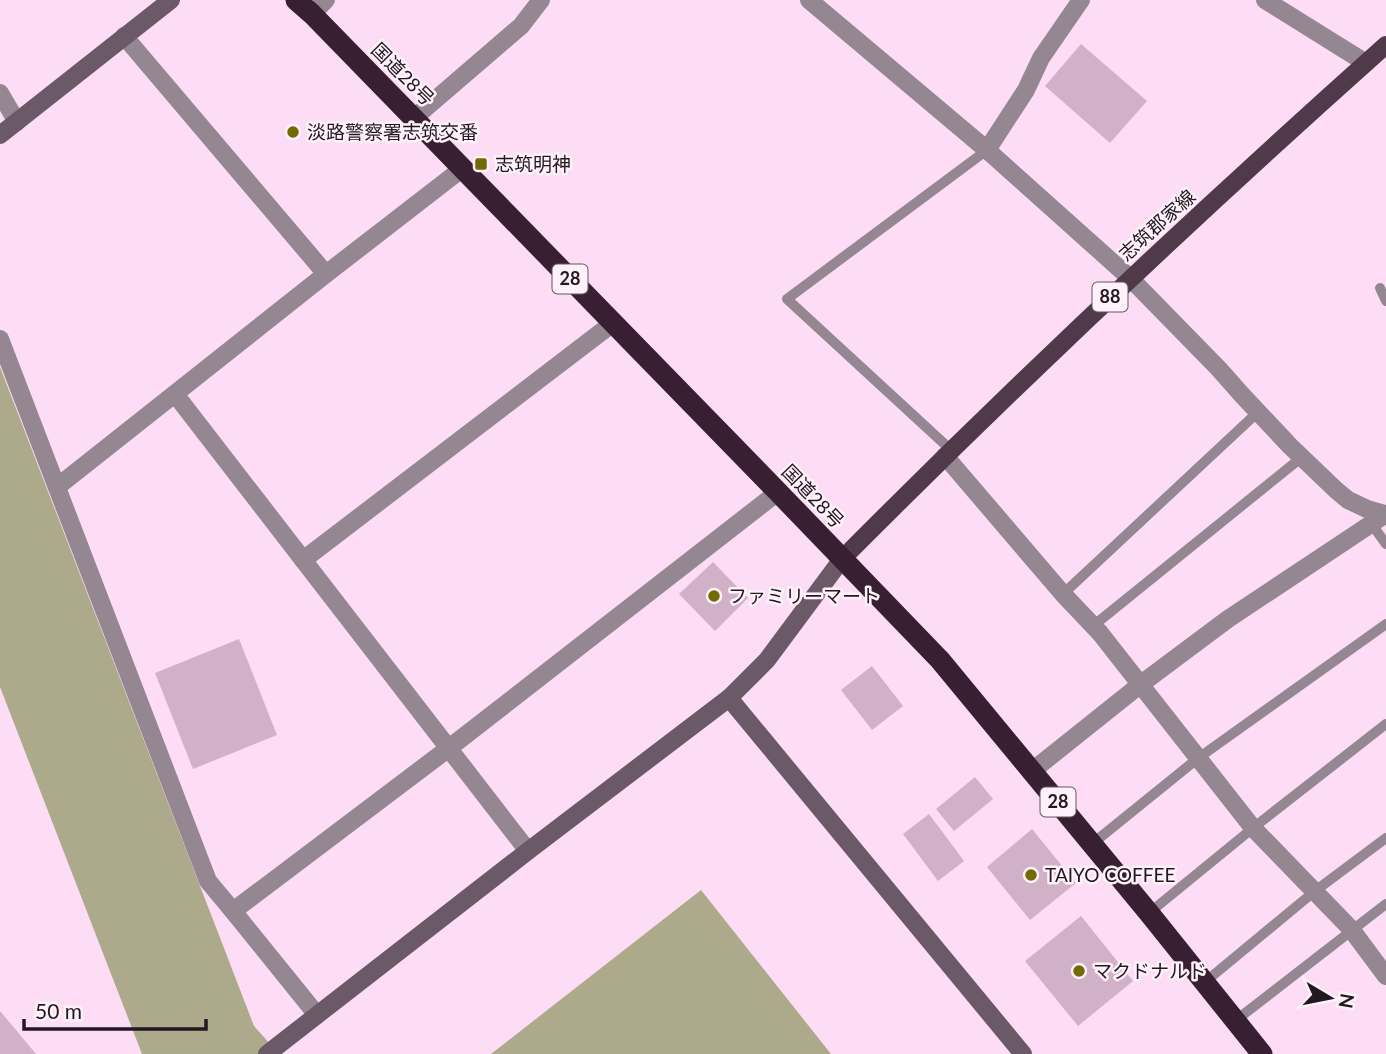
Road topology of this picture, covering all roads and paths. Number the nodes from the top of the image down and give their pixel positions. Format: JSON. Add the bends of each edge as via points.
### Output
{"nodes":[{"id":1,"x":171,"y":0,"type":"edge"},
{"id":2,"x":296,"y":0,"type":"edge"},
{"id":3,"x":541,"y":0,"type":"edge"},
{"id":4,"x":809,"y":0,"type":"edge"},
{"id":5,"x":1081,"y":0,"type":"edge"},
{"id":6,"x":1265,"y":0,"type":"edge"},
{"id":7,"x":319,"y":7,"type":"edge"},
{"id":8,"x":1292,"y":7,"type":"edge"},
{"id":9,"x":124,"y":36,"type":"junction"},
{"id":10,"x":1378,"y":57,"type":"edge"},
{"id":11,"x":0,"y":93,"type":"edge"},
{"id":12,"x":414,"y":118,"type":"junction"},
{"id":13,"x":17,"y":122,"type":"junction"},
{"id":14,"x":0,"y":135,"type":"edge"},
{"id":15,"x":987,"y":150,"type":"junction"},
{"id":16,"x":463,"y":168,"type":"junction"},
{"id":17,"x":326,"y":274,"type":"junction"},
{"id":18,"x":1130,"y":278,"type":"junction"},
{"id":19,"x":1380,"y":288,"type":"dead end"},
{"id":20,"x":1386,"y":301,"type":"edge"},
{"id":21,"x":613,"y":323,"type":"junction"},
{"id":22,"x":0,"y":339,"type":"edge"},
{"id":23,"x":175,"y":394,"type":"junction"},
{"id":24,"x":1258,"y":412,"type":"junction"},
{"id":25,"x":948,"y":453,"type":"junction"},
{"id":26,"x":1301,"y":457,"type":"junction"},
{"id":27,"x":57,"y":487,"type":"junction"},
{"id":28,"x":778,"y":492,"type":"junction"},
{"id":29,"x":1381,"y":517,"type":"edge"},
{"id":30,"x":1386,"y":544,"type":"edge"},
{"id":31,"x":842,"y":559,"type":"junction"},
{"id":32,"x":303,"y":560,"type":"junction"},
{"id":33,"x":1063,"y":594,"type":"junction"},
{"id":34,"x":1386,"y":624,"type":"edge"},
{"id":35,"x":1093,"y":626,"type":"junction"},
{"id":36,"x":1141,"y":684,"type":"junction"},
{"id":37,"x":729,"y":698,"type":"junction"},
{"id":38,"x":1386,"y":724,"type":"edge"},
{"id":39,"x":449,"y":748,"type":"junction"},
{"id":40,"x":1197,"y":759,"type":"junction"},
{"id":41,"x":1032,"y":771,"type":"junction"},
{"id":42,"x":1253,"y":828,"type":"junction"},
{"id":43,"x":1386,"y":838,"type":"edge"},
{"id":44,"x":1092,"y":844,"type":"junction"},
{"id":45,"x":528,"y":850,"type":"junction"},
{"id":46,"x":1315,"y":891,"type":"junction"},
{"id":47,"x":1386,"y":904,"type":"edge"},
{"id":48,"x":233,"y":911,"type":"junction"},
{"id":49,"x":1149,"y":913,"type":"junction"},
{"id":50,"x":1351,"y":929,"type":"junction"},
{"id":51,"x":1386,"y":976,"type":"edge"},
{"id":52,"x":1205,"y":982,"type":"junction"},
{"id":53,"x":314,"y":1018,"type":"junction"},
{"id":54,"x":1235,"y":1021,"type":"junction"},
{"id":55,"x":267,"y":1054,"type":"edge"},
{"id":56,"x":1023,"y":1054,"type":"edge"},
{"id":57,"x":1262,"y":1054,"type":"edge"}],
"edges":[{"from":1,"to":9,"type":"street"},
{"from":2,"to":7,"type":"highway","name":"国道28号","number":"28"},
{"from":3,"to":12,"type":"street","via":[[521,26]]},
{"from":4,"to":15,"type":"street"},
{"from":5,"to":15,"type":"street"},
{"from":6,"to":8,"type":"street"},
{"from":7,"to":12,"type":"highway","name":"国道28号","number":"28"},
{"from":8,"to":10,"type":"street"},
{"from":9,"to":13,"type":"street"},
{"from":9,"to":17,"type":"street"},
{"from":10,"to":18,"type":"main road","name":"志筑郡家線","number":"88"},
{"from":11,"to":13,"type":"street"},
{"from":12,"to":16,"type":"highway","name":"国道28号","number":"28"},
{"from":13,"to":14,"type":"street"},
{"from":15,"to":18,"type":"street"},
{"from":15,"to":25,"type":"lane","via":[[788,299]]},
{"from":16,"to":17,"type":"street"},
{"from":16,"to":21,"type":"highway","name":"国道28号","number":"28"},
{"from":17,"to":23,"type":"street"},
{"from":18,"to":24,"type":"street"},
{"from":18,"to":25,"type":"main road","name":"志筑郡家線","number":"88"},
{"from":19,"to":20,"type":"lane"},
{"from":21,"to":28,"type":"highway","name":"国道28号","number":"28"},
{"from":21,"to":32,"type":"street"},
{"from":22,"to":27,"type":"street"},
{"from":23,"to":27,"type":"street"},
{"from":23,"to":32,"type":"street"},
{"from":24,"to":26,"type":"street"},
{"from":24,"to":33,"type":"lane"},
{"from":25,"to":31,"type":"main road","name":"志筑郡家線","number":"88"},
{"from":25,"to":33,"type":"street"},
{"from":26,"to":29,"type":"street","via":[[1348,500]]},
{"from":26,"to":35,"type":"lane"},
{"from":27,"to":48,"type":"street","via":[[208,881]]},
{"from":28,"to":31,"type":"highway","name":"国道28号","number":"28"},
{"from":28,"to":39,"type":"street"},
{"from":29,"to":30,"type":"lane"},
{"from":29,"to":36,"type":"street","via":[[1228,619]]},
{"from":31,"to":37,"type":"street","via":[[767,660]]},
{"from":31,"to":41,"type":"highway","name":"国道28号","number":"28","via":[[940,660]]},
{"from":32,"to":39,"type":"street"},
{"from":33,"to":35,"type":"street"},
{"from":34,"to":40,"type":"lane"},
{"from":35,"to":36,"type":"street"},
{"from":36,"to":40,"type":"street"},
{"from":36,"to":41,"type":"street"},
{"from":37,"to":45,"type":"street"},
{"from":37,"to":56,"type":"street"},
{"from":38,"to":42,"type":"lane"},
{"from":39,"to":45,"type":"street"},
{"from":39,"to":48,"type":"street"},
{"from":40,"to":42,"type":"street"},
{"from":40,"to":44,"type":"lane"},
{"from":41,"to":44,"type":"highway","name":"国道28号","number":"28"},
{"from":42,"to":46,"type":"street"},
{"from":42,"to":49,"type":"lane"},
{"from":43,"to":46,"type":"lane"},
{"from":44,"to":49,"type":"highway","name":"国道28号","number":"28"},
{"from":45,"to":53,"type":"street"},
{"from":46,"to":50,"type":"street"},
{"from":46,"to":52,"type":"lane"},
{"from":47,"to":50,"type":"lane"},
{"from":48,"to":53,"type":"street"},
{"from":49,"to":52,"type":"highway","name":"国道28号","number":"28"},
{"from":50,"to":51,"type":"street"},
{"from":50,"to":54,"type":"lane"},
{"from":52,"to":54,"type":"highway","name":"国道28号","number":"28"},
{"from":53,"to":55,"type":"street"},
{"from":54,"to":57,"type":"highway","name":"国道28号","number":"28"}]}
